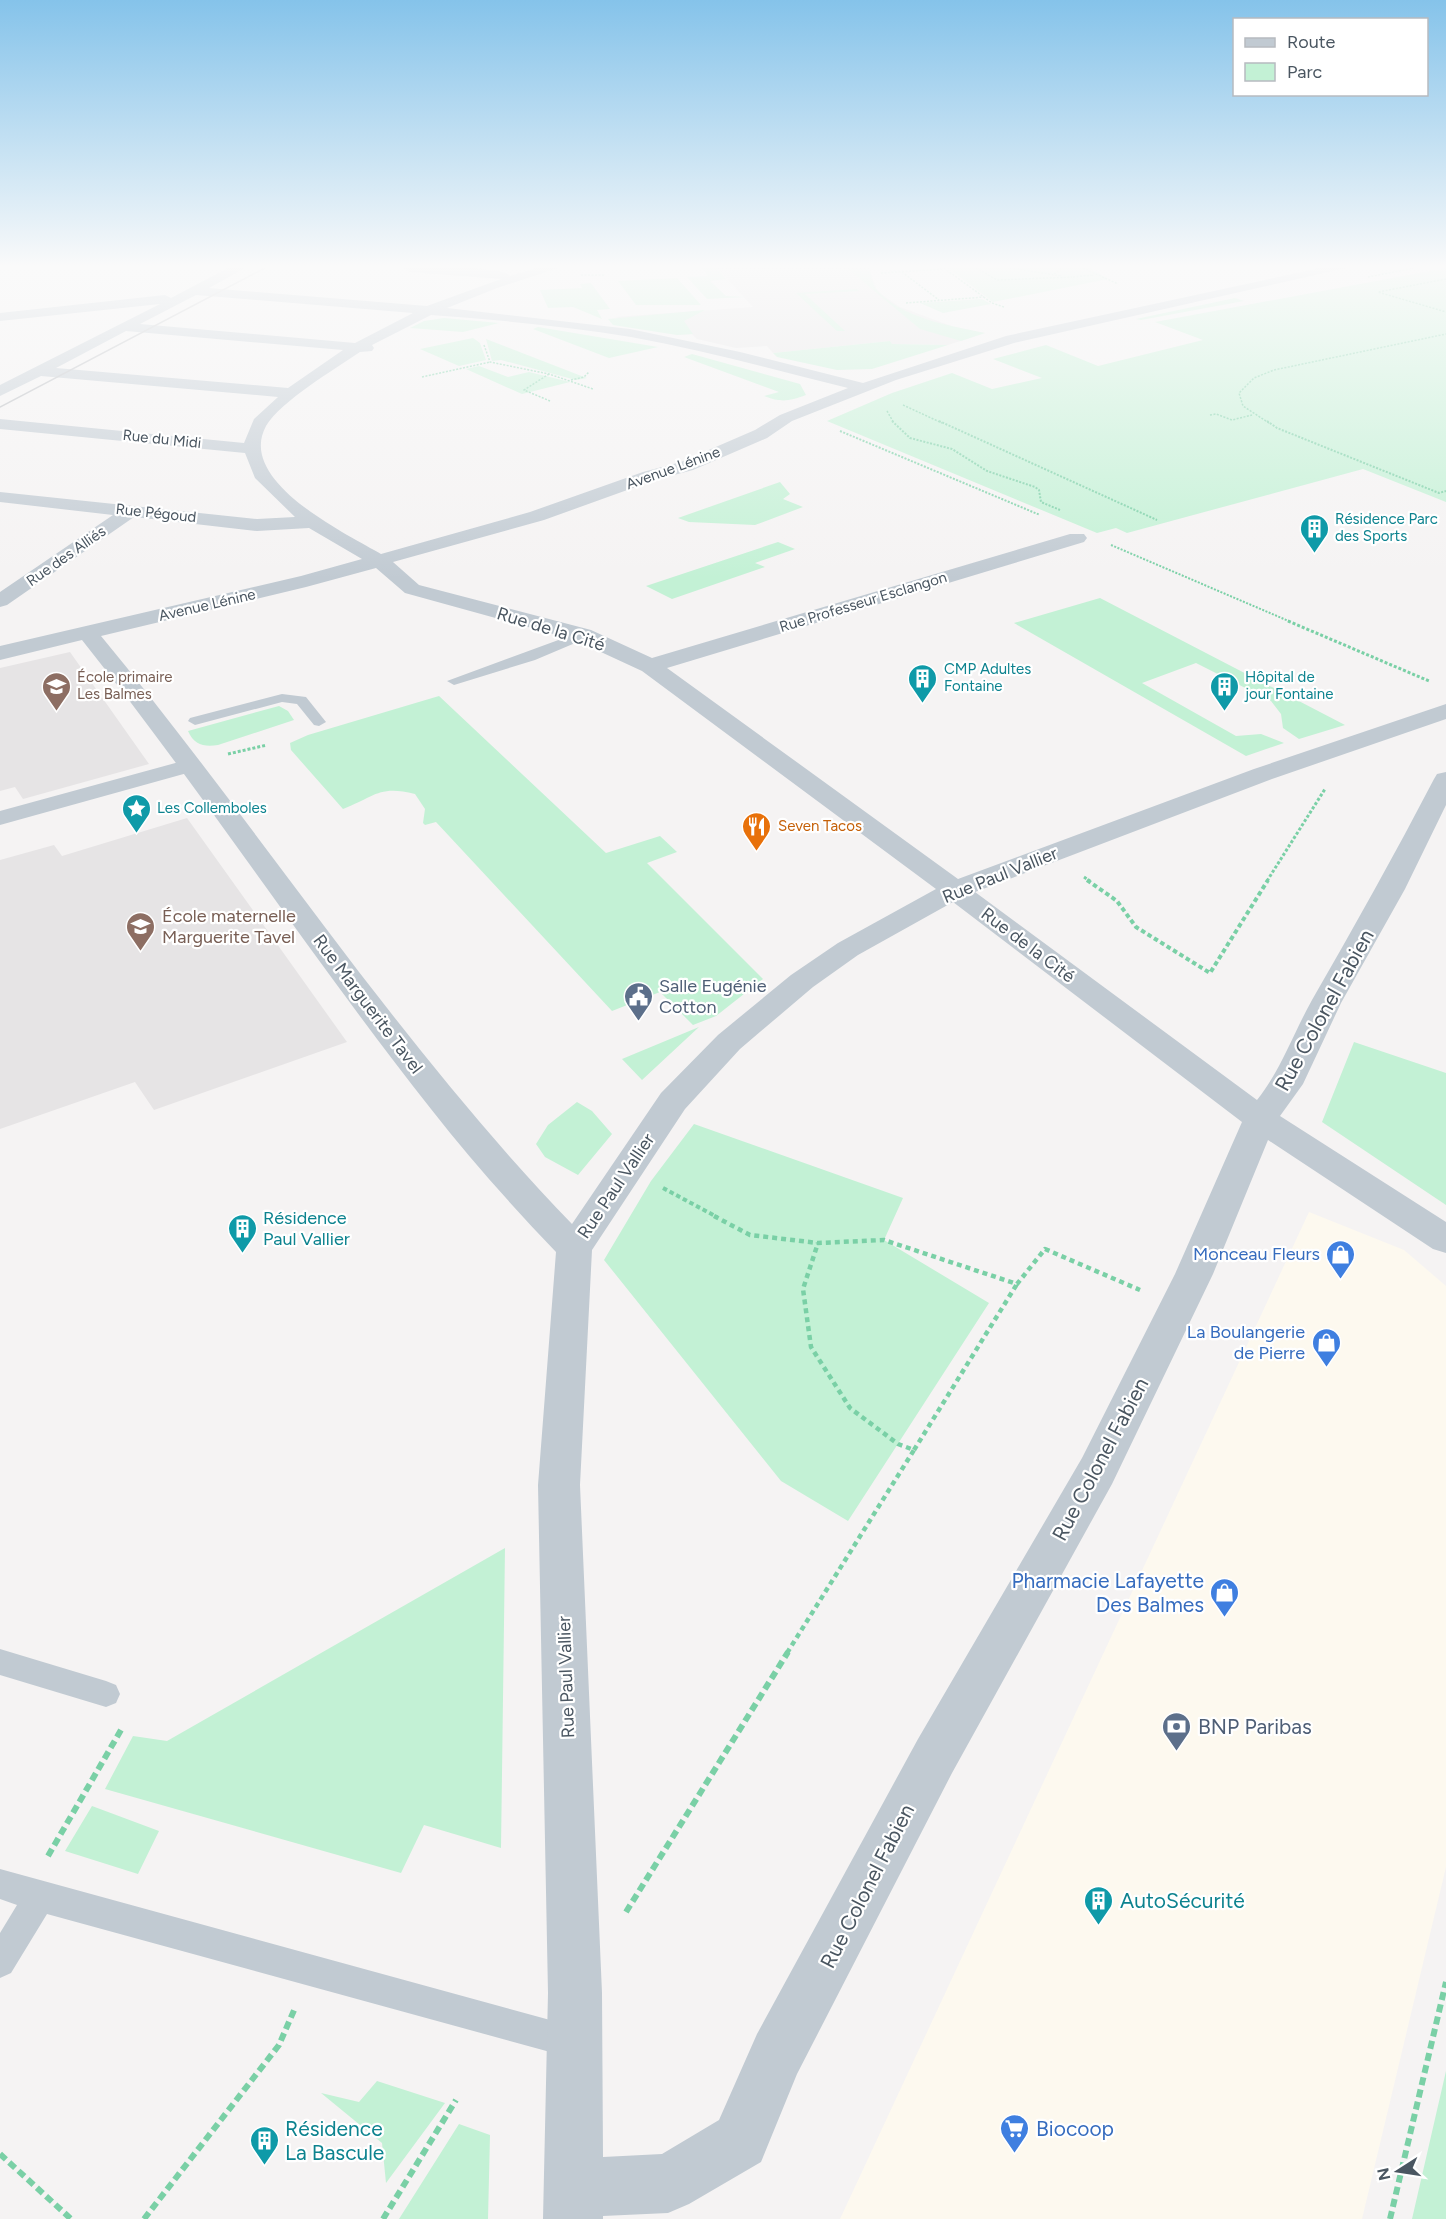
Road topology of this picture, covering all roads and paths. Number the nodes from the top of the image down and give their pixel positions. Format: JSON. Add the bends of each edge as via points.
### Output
{"nodes":[{"id":1,"x":37,"y":372,"type":"edge"},
{"id":2,"x":44,"y":372,"type":"edge"},
{"id":3,"x":326,"y":372,"type":"edge"},
{"id":4,"x":447,"y":372,"type":"edge"},
{"id":5,"x":537,"y":372,"type":"edge"},
{"id":6,"x":589,"y":372,"type":"dead end"},
{"id":7,"x":801,"y":372,"type":"edge"},
{"id":8,"x":910,"y":372,"type":"edge"},
{"id":9,"x":1276,"y":372,"type":"edge"},
{"id":10,"x":549,"y":374,"type":"junction"},
{"id":11,"x":422,"y":377,"type":"dead end"},
{"id":12,"x":570,"y":380,"type":"junction"},
{"id":13,"x":862,"y":387,"type":"junction"},
{"id":14,"x":593,"y":389,"type":"dead end"},
{"id":15,"x":0,"y":390,"type":"edge"},
{"id":16,"x":291,"y":393,"type":"junction"},
{"id":17,"x":550,"y":401,"type":"dead end"},
{"id":18,"x":904,"y":402,"type":"dead end"},
{"id":19,"x":899,"y":404,"type":"dead end"},
{"id":20,"x":893,"y":408,"type":"dead end"},
{"id":21,"x":908,"y":408,"type":"dead end"},
{"id":22,"x":798,"y":414,"type":"junction"},
{"id":23,"x":1210,"y":415,"type":"dead end"},
{"id":24,"x":1253,"y":415,"type":"junction"},
{"id":25,"x":0,"y":424,"type":"edge"},
{"id":26,"x":252,"y":449,"type":"junction"},
{"id":27,"x":1446,"y":491,"type":"edge"},
{"id":28,"x":0,"y":497,"type":"edge"},
{"id":29,"x":132,"y":510,"type":"junction"},
{"id":30,"x":1061,"y":510,"type":"dead end"},
{"id":31,"x":1048,"y":519,"type":"dead end"},
{"id":32,"x":1157,"y":520,"type":"dead end"},
{"id":33,"x":312,"y":522,"type":"junction"},
{"id":34,"x":1077,"y":538,"type":"dead end"},
{"id":35,"x":1107,"y":544,"type":"dead end"},
{"id":36,"x":380,"y":561,"type":"junction"},
{"id":37,"x":0,"y":601,"type":"edge"},
{"id":38,"x":88,"y":633,"type":"junction"},
{"id":39,"x":583,"y":635,"type":"junction"},
{"id":40,"x":0,"y":653,"type":"edge"},
{"id":41,"x":650,"y":666,"type":"junction"},
{"id":42,"x":454,"y":681,"type":"dead end"},
{"id":43,"x":1441,"y":698,"type":"edge"},
{"id":44,"x":195,"y":721,"type":"dead end"},
{"id":45,"x":319,"y":722,"type":"dead end"},
{"id":46,"x":190,"y":765,"type":"junction"},
{"id":47,"x":1446,"y":779,"type":"edge"},
{"id":48,"x":1326,"y":786,"type":"dead end"},
{"id":49,"x":0,"y":818,"type":"edge"},
{"id":50,"x":1081,"y":876,"type":"dead end"},
{"id":51,"x":955,"y":890,"type":"junction"},
{"id":52,"x":1260,"y":1119,"type":"junction"},
{"id":53,"x":661,"y":1187,"type":"dead end"},
{"id":54,"x":1446,"y":1240,"type":"edge"},
{"id":55,"x":818,"y":1243,"type":"junction"},
{"id":56,"x":574,"y":1249,"type":"junction"},
{"id":57,"x":1017,"y":1284,"type":"junction"},
{"id":58,"x":1178,"y":1306,"type":"junction"},
{"id":59,"x":914,"y":1450,"type":"junction"},
{"id":60,"x":0,"y":1662,"type":"edge"},
{"id":61,"x":106,"y":1694,"type":"dead end"},
{"id":62,"x":126,"y":1722,"type":"dead end"},
{"id":63,"x":22,"y":1891,"type":"edge"},
{"id":64,"x":619,"y":1923,"type":"dead end"},
{"id":65,"x":0,"y":1962,"type":"edge"},
{"id":66,"x":310,"y":1971,"type":"junction"},
{"id":67,"x":1446,"y":1982,"type":"edge"},
{"id":68,"x":576,"y":2043,"type":"junction"},
{"id":69,"x":456,"y":2100,"type":"dead end"},
{"id":70,"x":0,"y":2154,"type":"edge"},
{"id":71,"x":573,"y":2204,"type":"edge"},
{"id":72,"x":71,"y":2219,"type":"edge"},
{"id":73,"x":144,"y":2219,"type":"edge"},
{"id":74,"x":382,"y":2219,"type":"edge"},
{"id":75,"x":1390,"y":2219,"type":"edge"}],
"edges":[{"from":1,"to":15,"type":"street"},
{"from":2,"to":16,"type":"street"},
{"from":3,"to":16,"type":"street"},
{"from":4,"to":11,"type":"path"},
{"from":5,"to":10,"type":"path"},
{"from":6,"to":12,"type":"path"},
{"from":7,"to":13,"type":"street"},
{"from":8,"to":13,"type":"street","name":"Avenue Lénine"},
{"from":9,"to":24,"type":"path","via":[[1256,376],[1239,393],[1243,406]]},
{"from":10,"to":12,"type":"path"},
{"from":10,"to":17,"type":"path","via":[[524,390]]},
{"from":12,"to":14,"type":"path"},
{"from":13,"to":22,"type":"street","name":"Avenue Lénine"},
{"from":16,"to":26,"type":"street","via":[[260,422]]},
{"from":18,"to":19,"type":"path"},
{"from":20,"to":30,"type":"path","via":[[887,415],[903,434],[952,448],[987,471],[1035,487],[1041,502]]},
{"from":21,"to":32,"type":"path"},
{"from":22,"to":31,"type":"path"},
{"from":22,"to":36,"type":"street","name":"Avenue Lénine","via":[[687,466],[537,516]]},
{"from":23,"to":24,"type":"path","via":[[1232,420]]},
{"from":24,"to":27,"type":"path","via":[[1439,493]]},
{"from":25,"to":26,"type":"street","name":"Rue du Midi"},
{"from":26,"to":33,"type":"street","name":"Rue de la Cité","via":[[261,474]]},
{"from":28,"to":29,"type":"street","name":"Rue Pégoud"},
{"from":29,"to":33,"type":"street","name":"Rue Pégoud","via":[[257,525]]},
{"from":29,"to":37,"type":"street","name":"Rue des Alliés"},
{"from":33,"to":36,"type":"street","name":"Rue de la Cité"},
{"from":34,"to":41,"type":"street","name":"Rue Professeur Esclangon"},
{"from":35,"to":43,"type":"path"},
{"from":36,"to":38,"type":"street","name":"Avenue Lénine"},
{"from":36,"to":39,"type":"street","name":"Rue de la Cité","via":[[412,589]]},
{"from":38,"to":40,"type":"street","name":"Avenue Lénine"},
{"from":38,"to":46,"type":"street","name":"Rue Marguerite Tavel"},
{"from":39,"to":41,"type":"street","name":"Rue de la Cité"},
{"from":39,"to":42,"type":"lane"},
{"from":41,"to":51,"type":"street","name":"Rue de la Cité"},
{"from":43,"to":51,"type":"street","name":"Rue Paul Vallier","via":[[1263,774]]},
{"from":44,"to":45,"type":"lane","via":[[282,698],[301,700]]},
{"from":46,"to":49,"type":"street"},
{"from":46,"to":56,"type":"street","name":"Rue Marguerite Tavel","via":[[475,1144]]},
{"from":47,"to":52,"type":"street","name":"Rue Colonel Fabien","via":[[1287,1084]]},
{"from":48,"to":50,"type":"path","via":[[1210,973],[1136,927],[1117,901]]},
{"from":51,"to":52,"type":"street","name":"Rue de la Cité"},
{"from":51,"to":56,"type":"street","name":"Rue Paul Vallier","via":[[848,950],[802,981],[729,1042],[673,1101]]},
{"from":52,"to":54,"type":"street","name":"Rue de la Cité"},
{"from":52,"to":58,"type":"street","name":"Rue Colonel Fabien"},
{"from":53,"to":55,"type":"path","via":[[750,1235]]},
{"from":55,"to":57,"type":"path","via":[[884,1240]]},
{"from":55,"to":59,"type":"path","via":[[803,1289],[811,1347],[850,1408],[898,1444]]},
{"from":56,"to":68,"type":"street","name":"Rue Paul Vallier","via":[[559,1485]]},
{"from":57,"to":58,"type":"path","via":[[1045,1249]]},
{"from":57,"to":59,"type":"path"},
{"from":58,"to":71,"type":"street","name":"Rue Colonel Fabien","via":[[1097,1470],[935,1756],[777,2054],[740,2141],[668,2183]]},
{"from":59,"to":64,"type":"path"},
{"from":60,"to":61,"type":"lane"},
{"from":62,"to":63,"type":"path"},
{"from":63,"to":65,"type":"lane"},
{"from":63,"to":66,"type":"lane"},
{"from":66,"to":68,"type":"lane"},
{"from":66,"to":73,"type":"path","via":[[279,2045]]},
{"from":67,"to":75,"type":"path"},
{"from":68,"to":71,"type":"street","name":"Rue Paul Vallier"},
{"from":69,"to":74,"type":"path"},
{"from":70,"to":72,"type":"path"}]}
